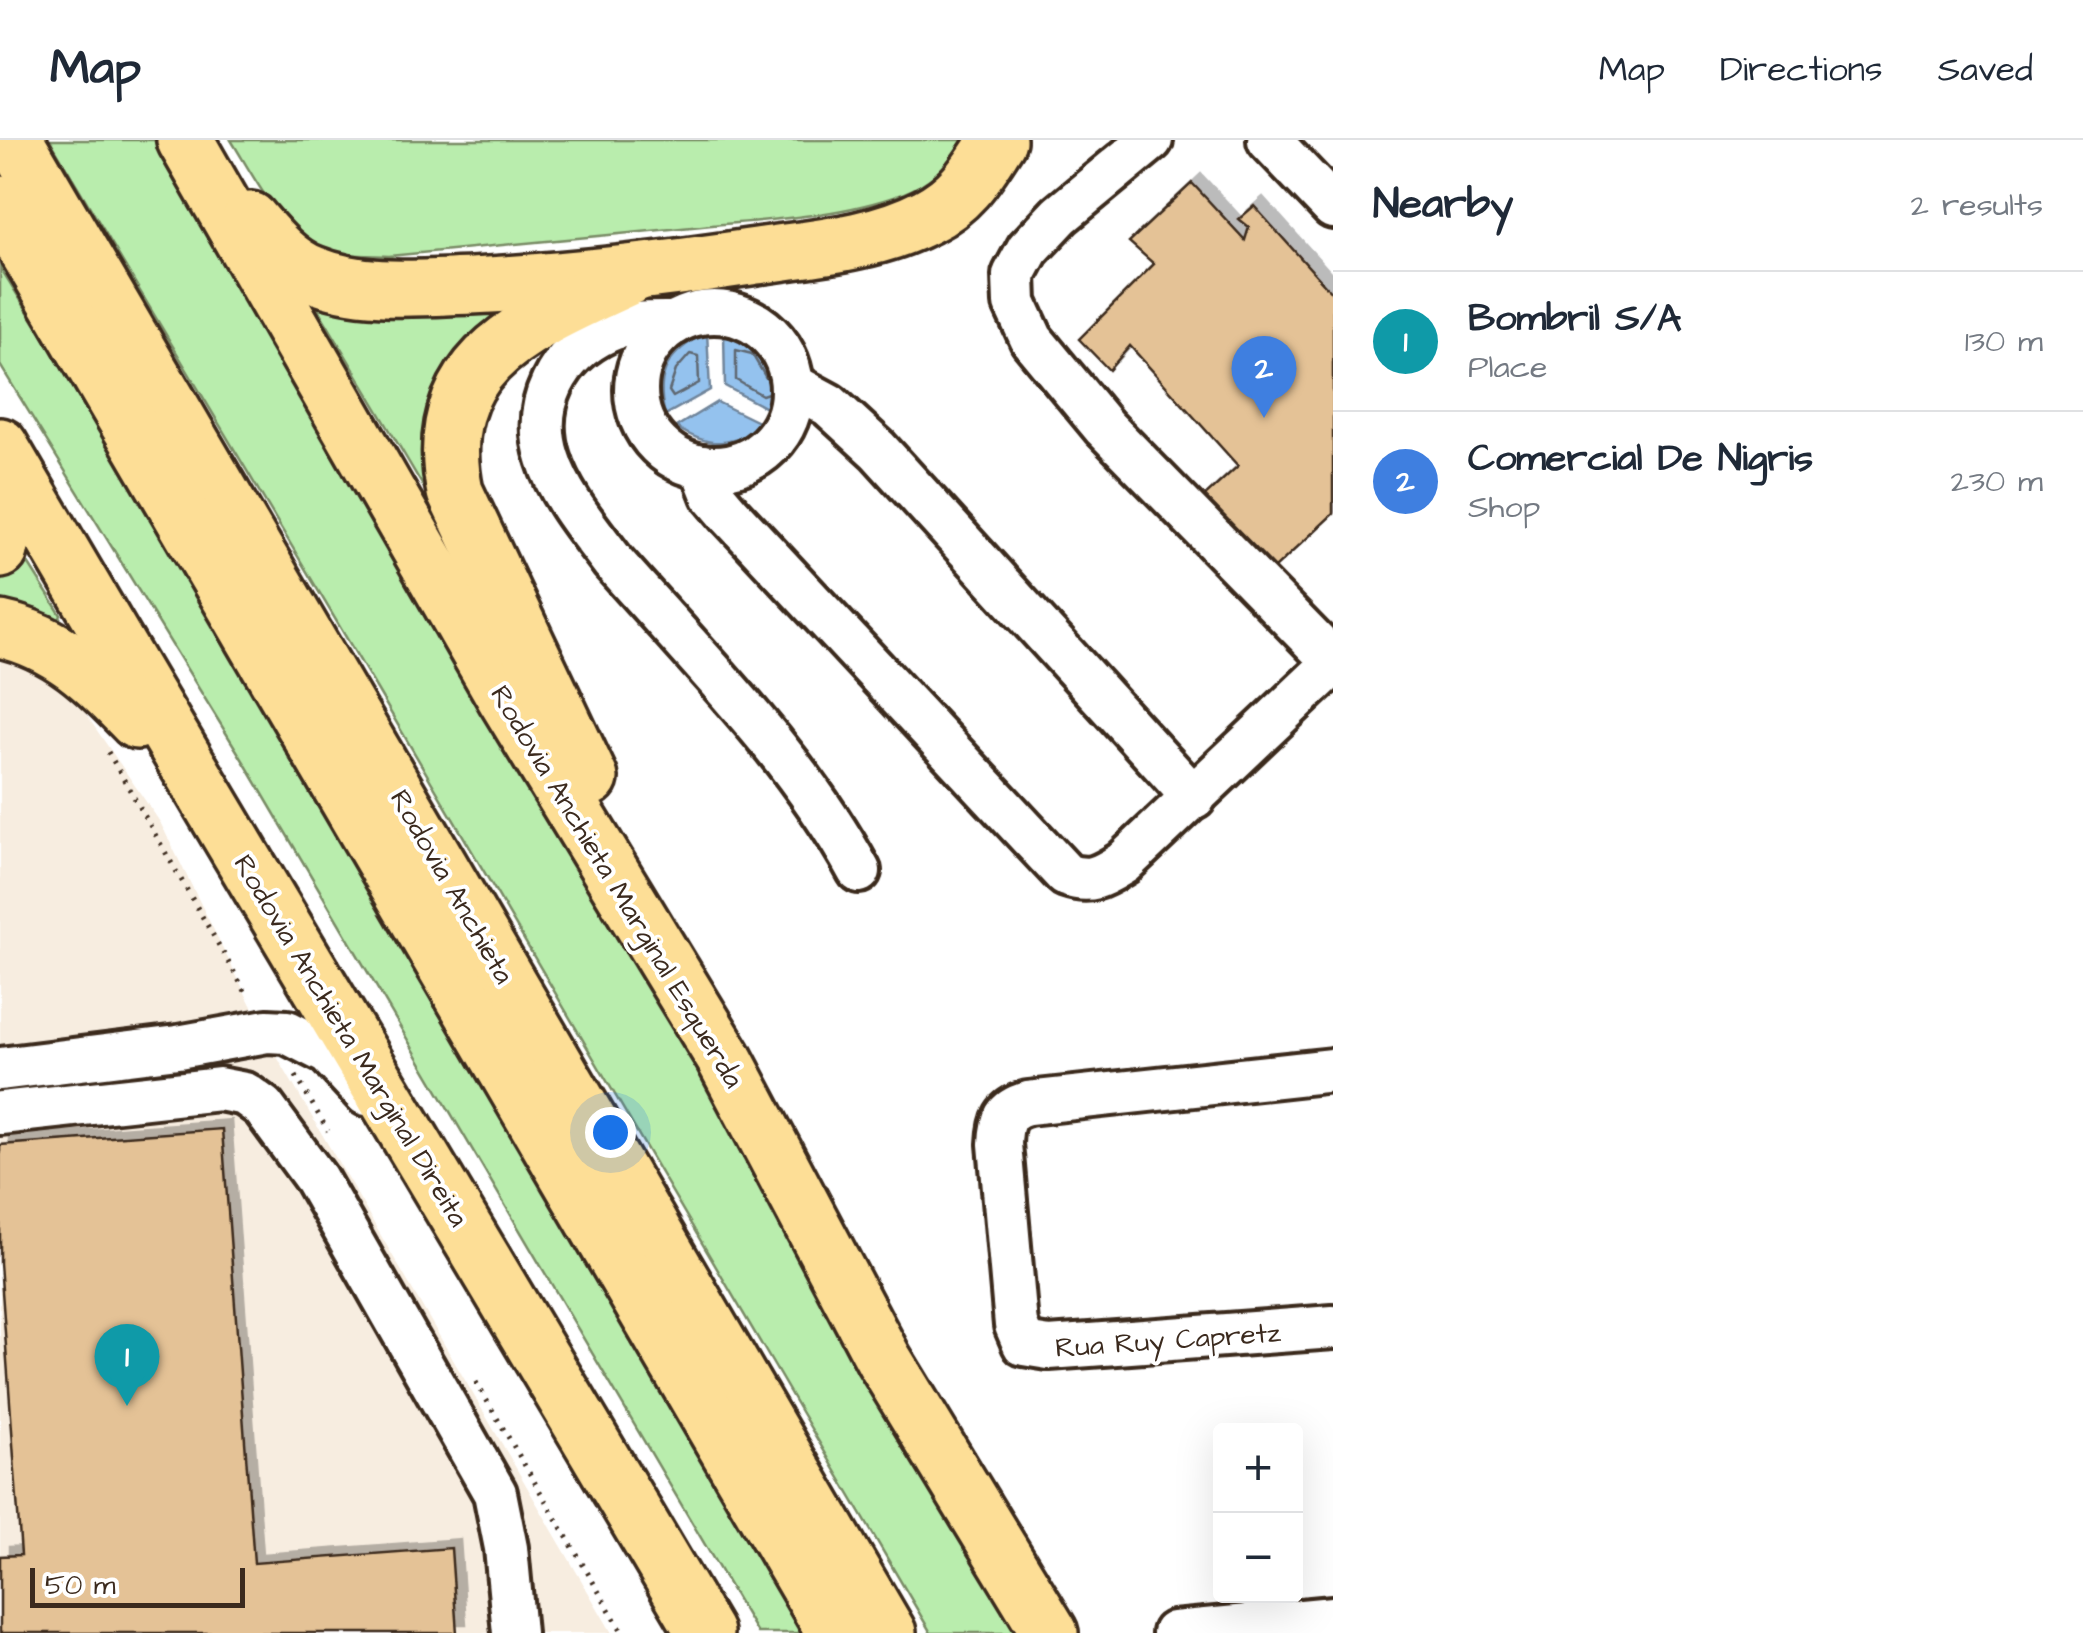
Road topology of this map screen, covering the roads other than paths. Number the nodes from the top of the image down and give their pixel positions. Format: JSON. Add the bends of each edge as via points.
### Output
{"nodes":[{"id":1,"x":15,"y":140,"type":"edge"},
{"id":2,"x":1151,"y":140,"type":"edge"},
{"id":3,"x":1269,"y":140,"type":"edge"},
{"id":4,"x":993,"y":144,"type":"edge"},
{"id":5,"x":193,"y":153,"type":"edge"},
{"id":6,"x":0,"y":204,"type":"edge"},
{"id":7,"x":1333,"y":207,"type":"edge"},
{"id":8,"x":635,"y":274,"type":"junction"},
{"id":9,"x":675,"y":322,"type":"junction"},
{"id":10,"x":792,"y":385,"type":"junction"},
{"id":11,"x":0,"y":446,"type":"edge"},
{"id":12,"x":702,"y":467,"type":"junction"},
{"id":13,"x":0,"y":505,"type":"edge"},
{"id":14,"x":0,"y":550,"type":"edge"},
{"id":15,"x":0,"y":629,"type":"edge"},
{"id":16,"x":1333,"y":663,"type":"edge"},
{"id":17,"x":198,"y":785,"type":"junction"},
{"id":18,"x":1194,"y":798,"type":"junction"},
{"id":19,"x":234,"y":844,"type":"junction"},
{"id":20,"x":858,"y":871,"type":"dead end"},
{"id":21,"x":267,"y":1031,"type":"junction"},
{"id":22,"x":723,"y":1056,"type":"junction"},
{"id":23,"x":0,"y":1069,"type":"edge"},
{"id":24,"x":1333,"y":1070,"type":"edge"},
{"id":25,"x":0,"y":1113,"type":"edge"},
{"id":26,"x":418,"y":1150,"type":"junction"},
{"id":27,"x":1333,"y":1327,"type":"edge"},
{"id":28,"x":1333,"y":1618,"type":"edge"},
{"id":29,"x":514,"y":1633,"type":"edge"},
{"id":30,"x":704,"y":1633,"type":"edge"},
{"id":31,"x":835,"y":1633,"type":"edge"},
{"id":32,"x":888,"y":1633,"type":"edge"},
{"id":33,"x":1050,"y":1633,"type":"edge"},
{"id":34,"x":1174,"y":1633,"type":"edge"}],
"edges":[{"from":1,"to":32,"type":"highway","name":"Rodovia Anchieta"},
{"from":2,"to":16,"type":"street","via":[[1028,248],[1014,275],[1015,303],[1032,340],[1066,385]]},
{"from":3,"to":7,"type":"street"},
{"from":4,"to":8,"type":"highway","via":[[972,183],[952,201],[898,229]]},
{"from":5,"to":8,"type":"highway","via":[[283,256],[331,280],[422,288]]},
{"from":5,"to":22,"type":"highway","name":"Rodovia Anchieta Marginal Esquerda","via":[[506,700]]},
{"from":6,"to":31,"type":"highway","name":"Rodovia Anchieta"},
{"from":8,"to":22,"type":"highway","via":[[514,338],[474,372],[452,425],[451,473],[468,524]]},
{"from":9,"to":10,"type":"street","via":[[709,312],[758,326],[782,352]]},
{"from":9,"to":12,"type":"street","via":[[641,361],[639,413],[656,443]]},
{"from":9,"to":20,"type":"street","via":[[609,329],[576,349],[546,395],[541,429],[548,460],[614,562],[800,776]]},
{"from":10,"to":12,"type":"street","via":[[787,419],[767,447],[737,464]]},
{"from":10,"to":18,"type":"street","via":[[829,405],[878,450]]},
{"from":11,"to":17,"type":"highway","name":"Rodovia Anchieta Marginal Direita"},
{"from":12,"to":18,"type":"street","via":[[713,495],[1066,876],[1096,880]]},
{"from":13,"to":14,"type":"highway"},
{"from":15,"to":17,"type":"highway","via":[[50,647],[88,671]]},
{"from":16,"to":18,"type":"street"},
{"from":17,"to":19,"type":"highway","name":"Rodovia Anchieta Marginal Direita"},
{"from":19,"to":21,"type":"street","via":[[294,994]]},
{"from":19,"to":26,"type":"highway","name":"Rodovia Anchieta Marginal Direita"},
{"from":21,"to":23,"type":"street"},
{"from":21,"to":26,"type":"street","via":[[287,1032],[328,1053]]},
{"from":22,"to":33,"type":"highway","name":"Rodovia Anchieta Marginal Esquerda","via":[[884,1360]]},
{"from":24,"to":27,"type":"street","name":"Rua Ruy Capretz","via":[[1028,1103],[1013,1106],[1001,1124],[1016,1325],[1024,1344],[1049,1348]]},
{"from":25,"to":29,"type":"street","via":[[218,1089],[246,1094],[263,1107],[334,1210],[495,1493]]},
{"from":26,"to":30,"type":"highway","name":"Rodovia Anchieta Marginal Direita"},
{"from":28,"to":34,"type":"street"}]}
